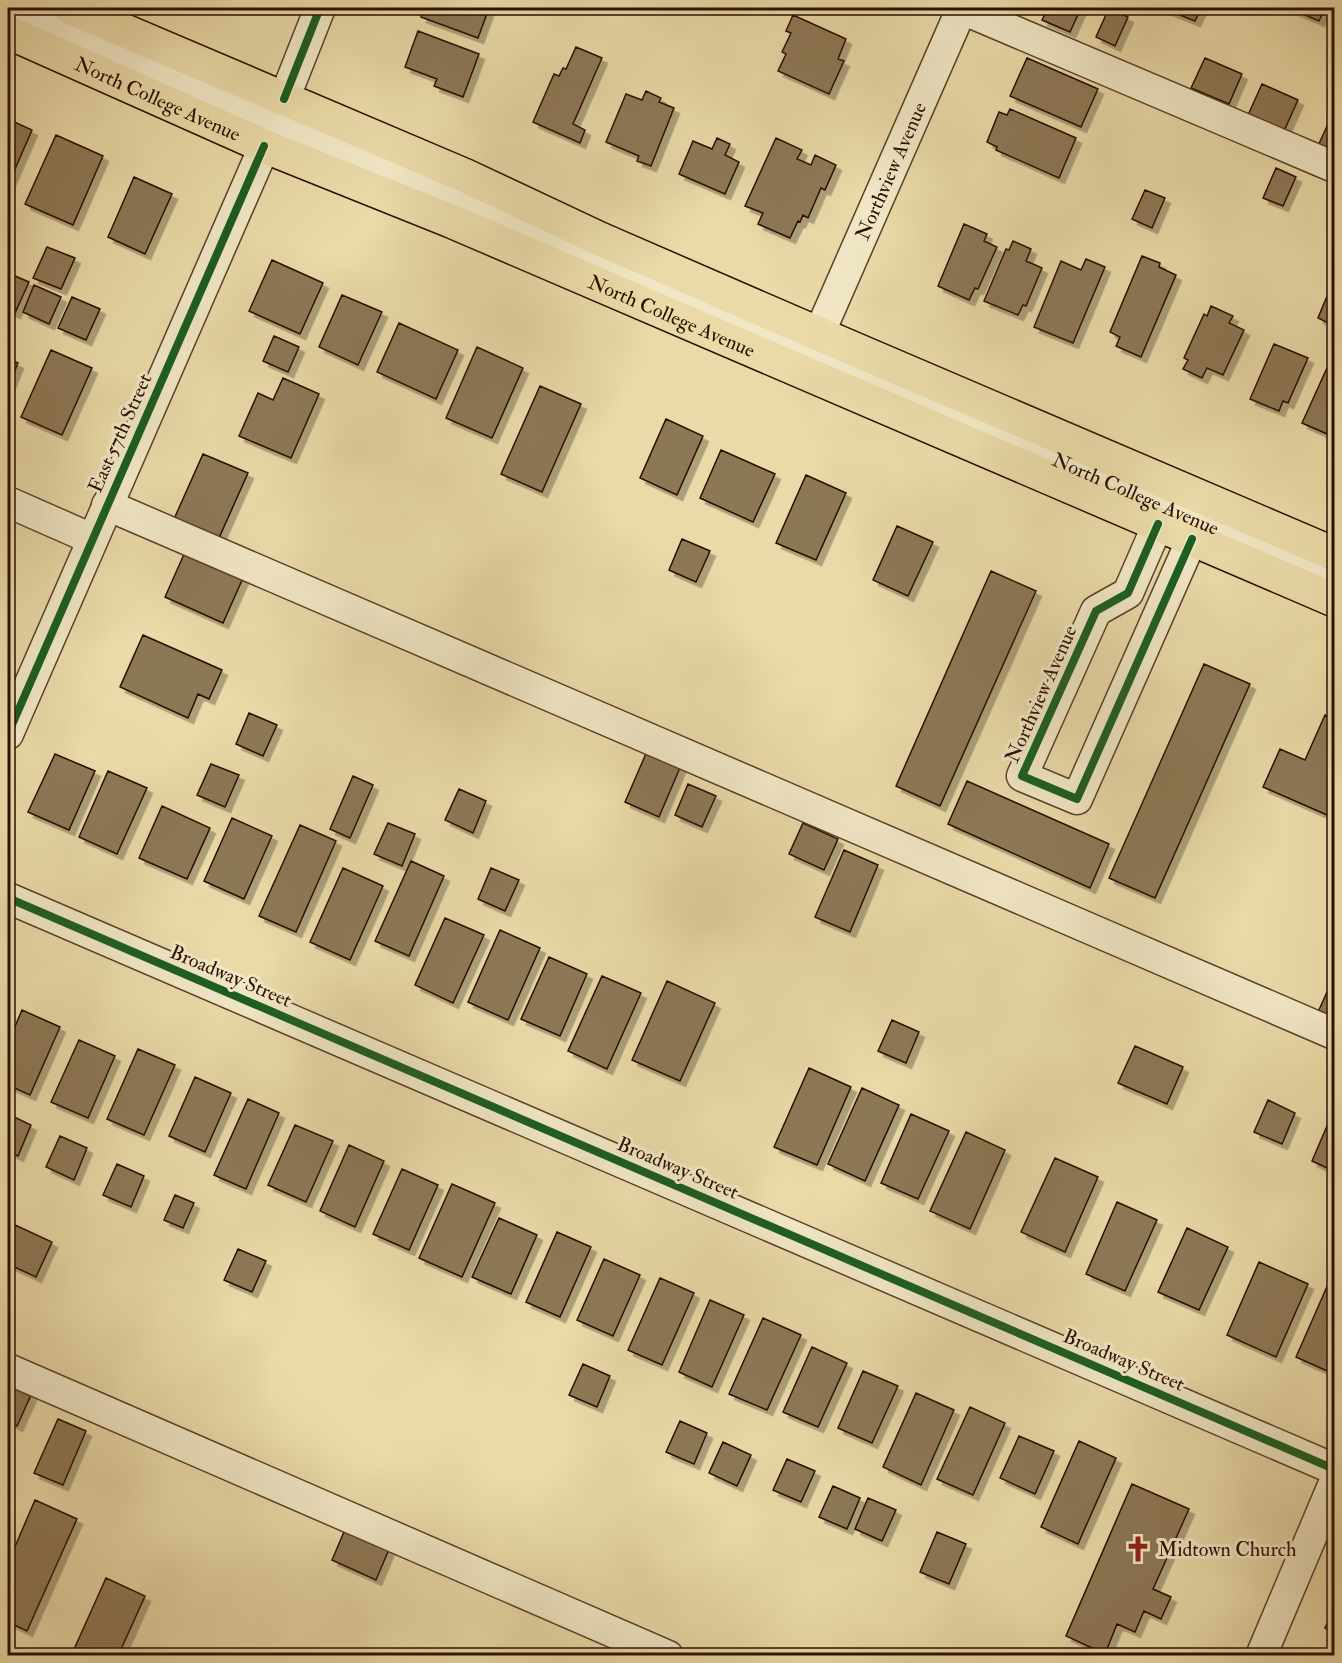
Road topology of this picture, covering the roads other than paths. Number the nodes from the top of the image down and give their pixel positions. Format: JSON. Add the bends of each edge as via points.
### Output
{"nodes":[{"id":1,"x":10,"y":8,"type":"edge"},
{"id":2,"x":71,"y":8,"type":"edge"},
{"id":3,"x":320,"y":8,"type":"edge"},
{"id":4,"x":962,"y":8,"type":"edge"},
{"id":5,"x":8,"y":32,"type":"edge"},
{"id":6,"x":274,"y":122,"type":"junction"},
{"id":7,"x":1335,"y":167,"type":"edge"},
{"id":8,"x":819,"y":334,"type":"junction"},
{"id":9,"x":8,"y":502,"type":"edge"},
{"id":10,"x":107,"y":505,"type":"junction"},
{"id":11,"x":1158,"y":524,"type":"junction"},
{"id":12,"x":92,"y":539,"type":"junction"},
{"id":13,"x":1192,"y":539,"type":"junction"},
{"id":14,"x":1335,"y":554,"type":"edge"},
{"id":15,"x":1335,"y":579,"type":"edge"},
{"id":16,"x":1128,"y":593,"type":"junction"},
{"id":17,"x":1335,"y":600,"type":"edge"},
{"id":18,"x":1162,"y":607,"type":"junction"},
{"id":19,"x":8,"y":734,"type":"edge"},
{"id":20,"x":8,"y":898,"type":"edge"},
{"id":21,"x":1335,"y":1034,"type":"edge"},
{"id":22,"x":8,"y":1369,"type":"edge"},
{"id":23,"x":1335,"y":1469,"type":"edge"},
{"id":24,"x":1335,"y":1483,"type":"edge"},
{"id":25,"x":668,"y":1656,"type":"edge"},
{"id":26,"x":1262,"y":1656,"type":"edge"}],
"edges":[{"from":1,"to":6,"type":"street","name":"North College Avenue"},
{"from":2,"to":6,"type":"main road","name":"North College Avenue"},
{"from":3,"to":6,"type":"street","name":"East 57th Street"},
{"from":4,"to":7,"type":"street"},
{"from":4,"to":8,"type":"street","name":"Northview Avenue"},
{"from":5,"to":6,"type":"main road","name":"North College Avenue"},
{"from":6,"to":8,"type":"main road","name":"North College Avenue","via":[[466,176]]},
{"from":6,"to":10,"type":"street","name":"East 57th Street"},
{"from":6,"to":11,"type":"main road","name":"North College Avenue","via":[[451,221]]},
{"from":6,"to":15,"type":"street","name":"North College Avenue"},
{"from":8,"to":14,"type":"main road","name":"North College Avenue"},
{"from":9,"to":12,"type":"street"},
{"from":10,"to":12,"type":"street","name":"East 57th Street"},
{"from":10,"to":21,"type":"street"},
{"from":11,"to":13,"type":"main road","name":"North College Avenue"},
{"from":11,"to":16,"type":"street"},
{"from":12,"to":19,"type":"street","name":"East 57th Street"},
{"from":13,"to":17,"type":"main road","name":"North College Avenue"},
{"from":13,"to":18,"type":"street","name":"Northview Avenue"},
{"from":16,"to":18,"type":"street"},
{"from":16,"to":18,"type":"street","name":"Northview Avenue","via":[[1096,611],[1022,776],[1077,799]]},
{"from":20,"to":23,"type":"street","name":"Broadway Street"},
{"from":22,"to":25,"type":"street"},
{"from":24,"to":26,"type":"street"}]}
